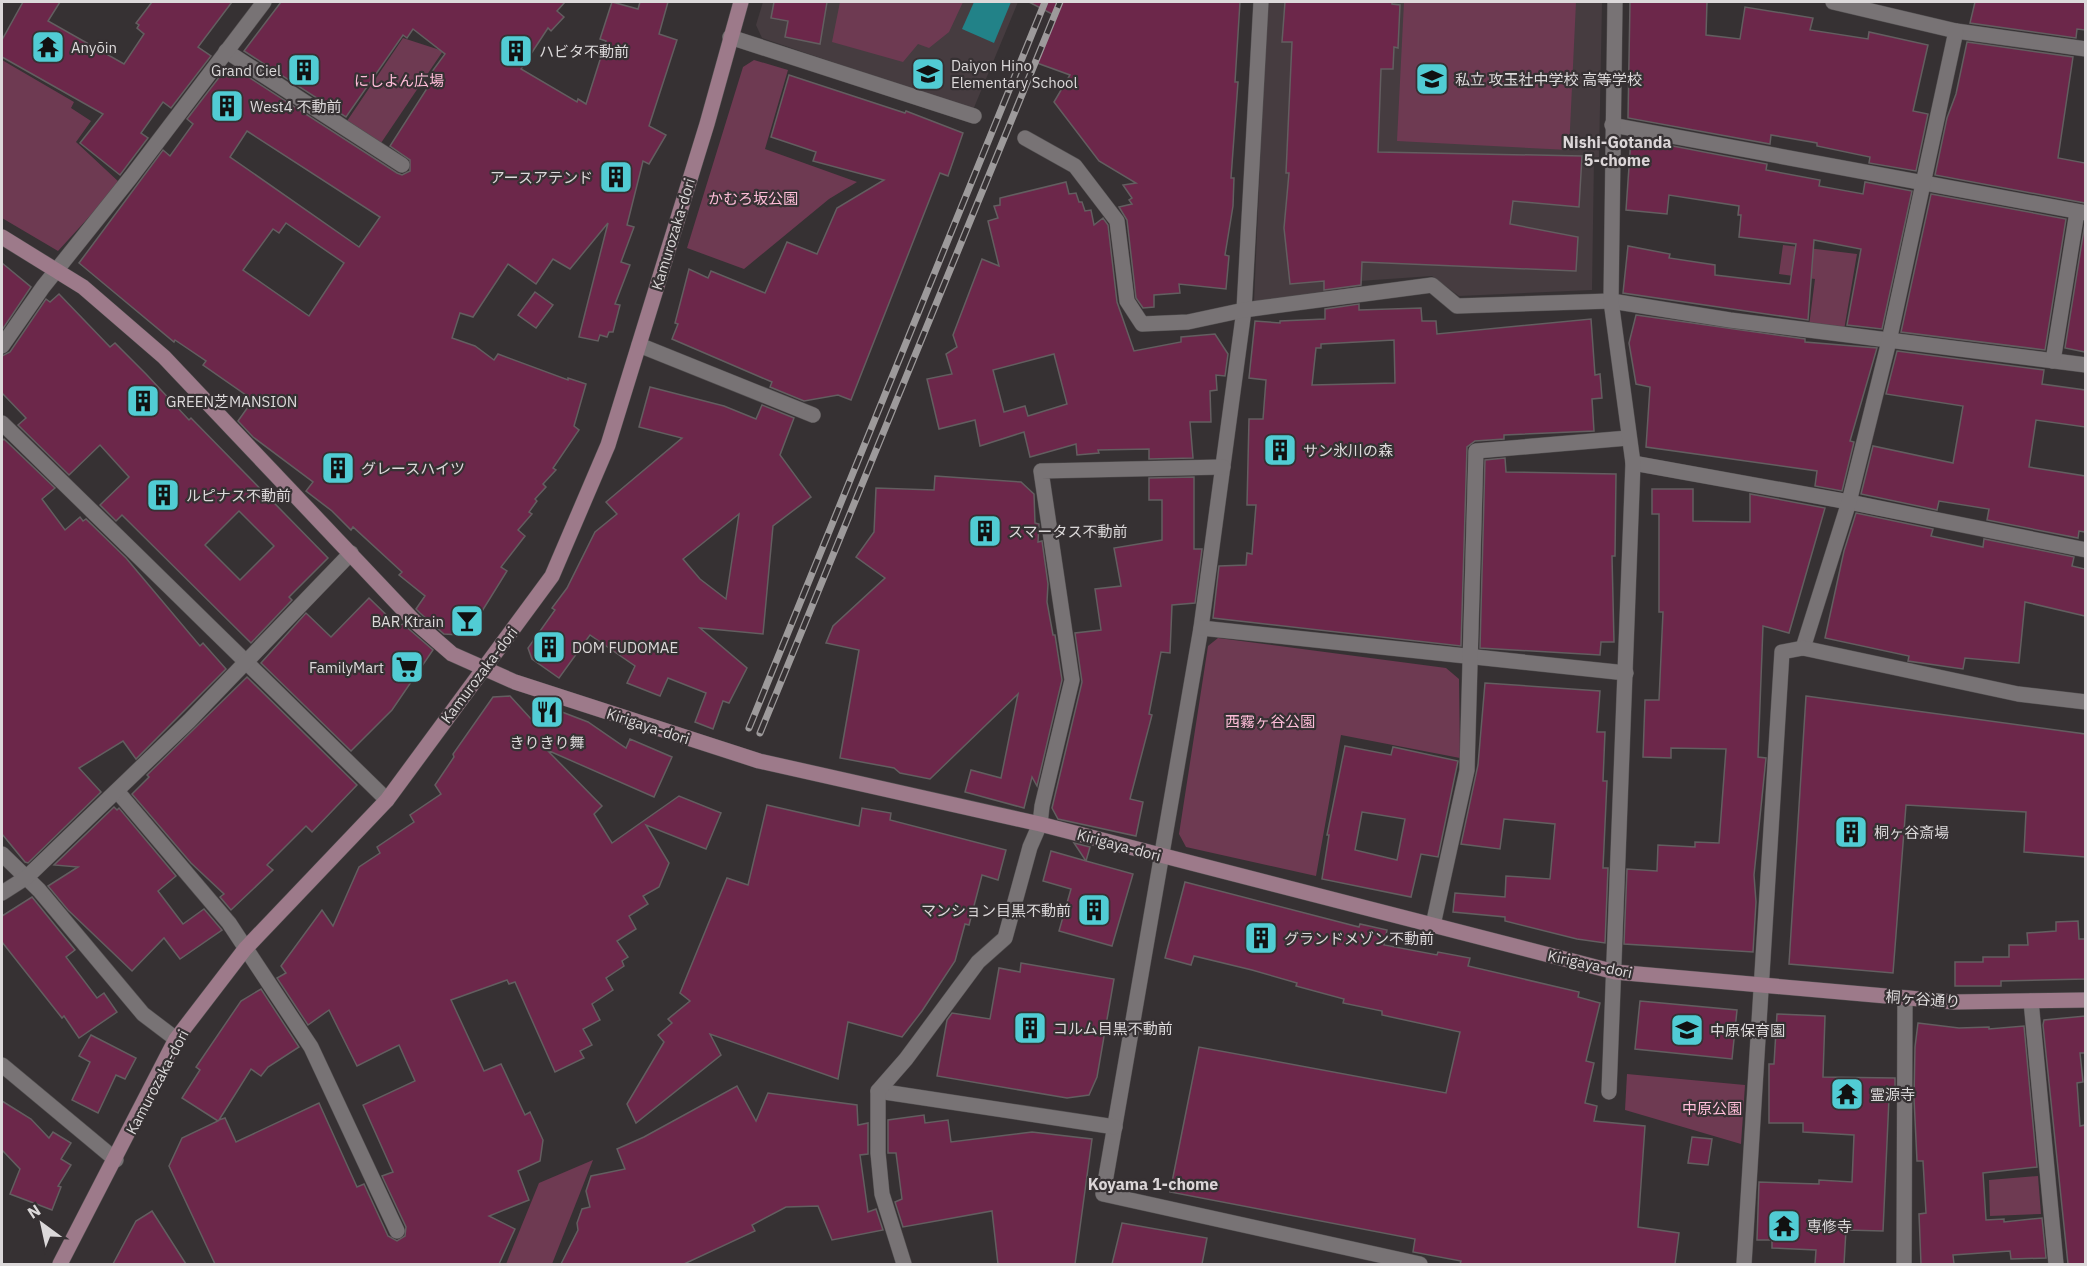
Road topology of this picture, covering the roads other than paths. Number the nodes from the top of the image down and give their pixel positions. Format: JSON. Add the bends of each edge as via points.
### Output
{"nodes":[{"id":1,"x":264,"y":2,"type":"edge"},
{"id":2,"x":741,"y":2,"type":"edge"},
{"id":3,"x":1261,"y":2,"type":"edge"},
{"id":4,"x":1615,"y":2,"type":"edge"},
{"id":5,"x":1833,"y":2,"type":"edge"},
{"id":6,"x":1956,"y":31,"type":"junction"},
{"id":7,"x":730,"y":38,"type":"junction"},
{"id":8,"x":2085,"y":49,"type":"edge"},
{"id":9,"x":226,"y":51,"type":"junction"},
{"id":10,"x":974,"y":116,"type":"dead end"},
{"id":11,"x":1612,"y":125,"type":"junction"},
{"id":12,"x":1025,"y":138,"type":"dead end"},
{"id":13,"x":402,"y":165,"type":"dead end"},
{"id":14,"x":1922,"y":184,"type":"junction"},
{"id":15,"x":2081,"y":213,"type":"edge"},
{"id":16,"x":2,"y":237,"type":"edge"},
{"id":17,"x":56,"y":271,"type":"junction"},
{"id":18,"x":1611,"y":301,"type":"junction"},
{"id":19,"x":1244,"y":310,"type":"junction"},
{"id":20,"x":1889,"y":341,"type":"junction"},
{"id":21,"x":639,"y":345,"type":"junction"},
{"id":22,"x":2,"y":346,"type":"edge"},
{"id":23,"x":2054,"y":361,"type":"junction"},
{"id":24,"x":2085,"y":365,"type":"edge"},
{"id":25,"x":813,"y":414,"type":"dead end"},
{"id":26,"x":2,"y":423,"type":"edge"},
{"id":27,"x":1628,"y":438,"type":"junction"},
{"id":28,"x":1633,"y":463,"type":"junction"},
{"id":29,"x":1222,"y":467,"type":"junction"},
{"id":30,"x":1850,"y":502,"type":"junction"},
{"id":31,"x":2085,"y":550,"type":"edge"},
{"id":32,"x":351,"y":553,"type":"junction"},
{"id":33,"x":1201,"y":628,"type":"junction"},
{"id":34,"x":1803,"y":648,"type":"junction"},
{"id":35,"x":1469,"y":656,"type":"junction"},
{"id":36,"x":248,"y":662,"type":"junction"},
{"id":37,"x":484,"y":667,"type":"junction"},
{"id":38,"x":1626,"y":673,"type":"junction"},
{"id":39,"x":2085,"y":702,"type":"edge"},
{"id":40,"x":117,"y":790,"type":"junction"},
{"id":41,"x":387,"y":800,"type":"junction"},
{"id":42,"x":1040,"y":824,"type":"junction"},
{"id":43,"x":2,"y":854,"type":"edge"},
{"id":44,"x":1162,"y":856,"type":"junction"},
{"id":45,"x":27,"y":877,"type":"junction"},
{"id":46,"x":2,"y":893,"type":"edge"},
{"id":47,"x":1432,"y":925,"type":"junction"},
{"id":48,"x":245,"y":949,"type":"junction"},
{"id":49,"x":1615,"y":972,"type":"junction"},
{"id":50,"x":1762,"y":986,"type":"junction"},
{"id":51,"x":1905,"y":999,"type":"junction"},
{"id":52,"x":2085,"y":1000,"type":"edge"},
{"id":53,"x":2031,"y":1001,"type":"junction"},
{"id":54,"x":177,"y":1039,"type":"junction"},
{"id":55,"x":2,"y":1065,"type":"edge"},
{"id":56,"x":878,"y":1091,"type":"junction"},
{"id":57,"x":1609,"y":1092,"type":"dead end"},
{"id":58,"x":1115,"y":1126,"type":"junction"},
{"id":59,"x":116,"y":1160,"type":"junction"},
{"id":60,"x":397,"y":1231,"type":"dead end"},
{"id":61,"x":60,"y":1264,"type":"edge"},
{"id":62,"x":904,"y":1264,"type":"edge"},
{"id":63,"x":1420,"y":1264,"type":"edge"},
{"id":64,"x":1744,"y":1264,"type":"edge"},
{"id":65,"x":1904,"y":1264,"type":"edge"},
{"id":66,"x":2056,"y":1264,"type":"edge"}],
"edges":[{"from":1,"to":9,"type":"street"},
{"from":2,"to":7,"type":"street","name":"Kamurozaka-dori"},
{"from":3,"to":19,"type":"street"},
{"from":4,"to":11,"type":"street"},
{"from":5,"to":6,"type":"street"},
{"from":6,"to":8,"type":"street"},
{"from":6,"to":14,"type":"street"},
{"from":7,"to":10,"type":"street"},
{"from":7,"to":21,"type":"street","name":"Kamurozaka-dori"},
{"from":9,"to":13,"type":"street"},
{"from":9,"to":17,"type":"street"},
{"from":11,"to":14,"type":"street"},
{"from":11,"to":18,"type":"street"},
{"from":12,"to":19,"type":"street","via":[[1076,166],[1118,222],[1127,301],[1142,324],[1188,322]]},
{"from":14,"to":15,"type":"street"},
{"from":14,"to":20,"type":"street"},
{"from":15,"to":23,"type":"street"},
{"from":16,"to":17,"type":"street","name":"Kirigaya-dori"},
{"from":17,"to":22,"type":"street"},
{"from":17,"to":32,"type":"street","name":"Kirigaya-dori","via":[[83,287],[164,357]]},
{"from":18,"to":19,"type":"street","via":[[1457,306],[1432,285]]},
{"from":18,"to":20,"type":"street"},
{"from":18,"to":27,"type":"street"},
{"from":19,"to":29,"type":"street"},
{"from":20,"to":23,"type":"street"},
{"from":20,"to":30,"type":"street"},
{"from":21,"to":25,"type":"street"},
{"from":21,"to":37,"type":"street","name":"Kamurozaka-dori","via":[[608,445],[552,576]]},
{"from":23,"to":24,"type":"street"},
{"from":26,"to":36,"type":"street"},
{"from":27,"to":28,"type":"street"},
{"from":27,"to":35,"type":"street","via":[[1476,451]]},
{"from":28,"to":30,"type":"street"},
{"from":28,"to":38,"type":"street"},
{"from":29,"to":33,"type":"street"},
{"from":29,"to":42,"type":"street","via":[[1041,471],[1072,680]]},
{"from":30,"to":31,"type":"street"},
{"from":30,"to":34,"type":"street"},
{"from":32,"to":36,"type":"street"},
{"from":32,"to":37,"type":"street","name":"Kirigaya-dori","via":[[413,620],[452,654]]},
{"from":33,"to":35,"type":"street"},
{"from":33,"to":44,"type":"street"},
{"from":34,"to":39,"type":"street","via":[[2018,694]]},
{"from":34,"to":50,"type":"street","via":[[1782,652]]},
{"from":35,"to":38,"type":"street"},
{"from":35,"to":47,"type":"street","via":[[1467,770]]},
{"from":36,"to":40,"type":"street"},
{"from":36,"to":41,"type":"street"},
{"from":37,"to":41,"type":"street","name":"Kamurozaka-dori"},
{"from":37,"to":42,"type":"street","name":"Kirigaya-dori","via":[[515,682],[759,761]]},
{"from":38,"to":49,"type":"street"},
{"from":40,"to":45,"type":"street"},
{"from":40,"to":48,"type":"street","via":[[229,923]]},
{"from":41,"to":48,"type":"street","name":"Kamurozaka-dori"},
{"from":42,"to":44,"type":"street","name":"Kirigaya-dori"},
{"from":42,"to":56,"type":"street","via":[[1005,938],[978,962]]},
{"from":43,"to":45,"type":"street"},
{"from":44,"to":47,"type":"street","name":"Kirigaya-dori"},
{"from":44,"to":58,"type":"street"},
{"from":45,"to":46,"type":"street"},
{"from":45,"to":54,"type":"street","via":[[143,1014]]},
{"from":47,"to":49,"type":"street","name":"Kirigaya-dori"},
{"from":48,"to":54,"type":"street","name":"Kamurozaka-dori"},
{"from":48,"to":60,"type":"street","via":[[311,1047]]},
{"from":49,"to":50,"type":"street","name":"Kirigaya-dori"},
{"from":49,"to":57,"type":"street"},
{"from":50,"to":51,"type":"street","name":"桐ヶ谷通り"},
{"from":50,"to":64,"type":"street"},
{"from":51,"to":53,"type":"street","name":"桐ヶ谷通り"},
{"from":51,"to":65,"type":"street"},
{"from":52,"to":53,"type":"street","name":"桐ヶ谷通り"},
{"from":53,"to":66,"type":"street"},
{"from":54,"to":59,"type":"street","name":"Kamurozaka-dori"},
{"from":55,"to":59,"type":"street"},
{"from":56,"to":58,"type":"street"},
{"from":56,"to":62,"type":"street","via":[[882,1194]]},
{"from":58,"to":63,"type":"street","via":[[1103,1194]]},
{"from":59,"to":61,"type":"street","name":"Kamurozaka-dori"}]}
